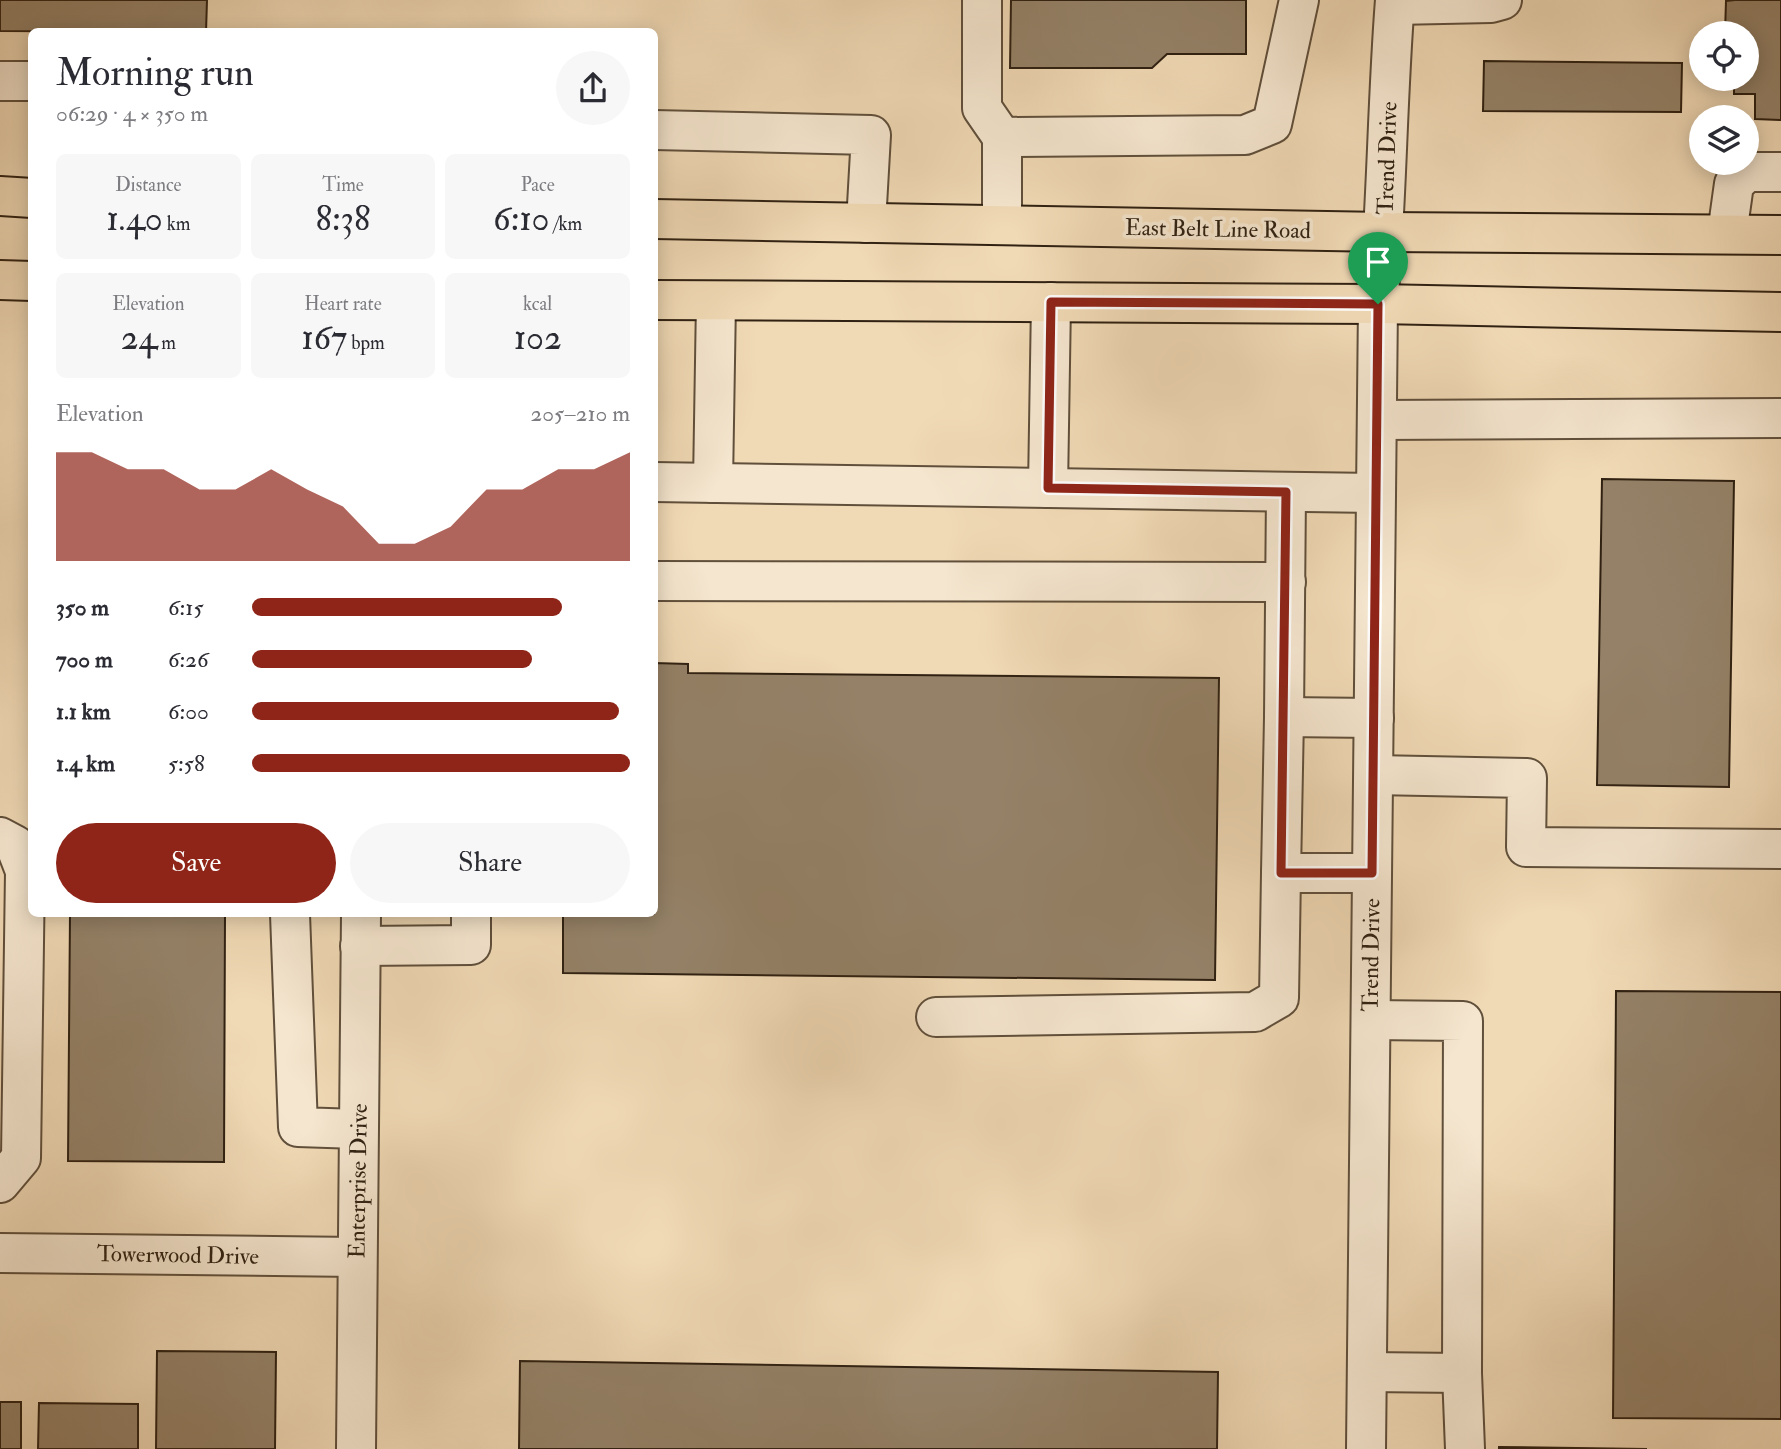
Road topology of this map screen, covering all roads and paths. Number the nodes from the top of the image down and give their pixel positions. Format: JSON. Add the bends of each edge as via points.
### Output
{"nodes":[{"id":1,"x":982,"y":0,"type":"edge"},
{"id":2,"x":1299,"y":0,"type":"edge"},
{"id":3,"x":1502,"y":0,"type":"edge"},
{"id":4,"x":1395,"y":2,"type":"edge"},
{"id":5,"x":0,"y":81,"type":"edge"},
{"id":6,"x":28,"y":81,"type":"edge"},
{"id":7,"x":658,"y":130,"type":"edge"},
{"id":8,"x":1002,"y":136,"type":"junction"},
{"id":9,"x":1781,"y":172,"type":"edge"},
{"id":10,"x":0,"y":196,"type":"edge"},
{"id":11,"x":28,"y":198,"type":"edge"},
{"id":12,"x":658,"y":219,"type":"edge"},
{"id":13,"x":866,"y":223,"type":"junction"},
{"id":14,"x":1002,"y":225,"type":"junction"},
{"id":15,"x":1384,"y":232,"type":"junction"},
{"id":16,"x":1727,"y":234,"type":"junction"},
{"id":17,"x":1781,"y":234,"type":"edge"},
{"id":18,"x":0,"y":280,"type":"edge"},
{"id":19,"x":28,"y":281,"type":"edge"},
{"id":20,"x":658,"y":300,"type":"edge"},
{"id":21,"x":716,"y":301,"type":"junction"},
{"id":22,"x":1051,"y":302,"type":"junction"},
{"id":23,"x":1378,"y":304,"type":"junction"},
{"id":24,"x":1781,"y":312,"type":"edge"},
{"id":25,"x":1781,"y":418,"type":"edge"},
{"id":26,"x":1377,"y":420,"type":"junction"},
{"id":27,"x":658,"y":482,"type":"edge"},
{"id":28,"x":713,"y":483,"type":"junction"},
{"id":29,"x":1048,"y":488,"type":"junction"},
{"id":30,"x":1286,"y":492,"type":"junction"},
{"id":31,"x":1376,"y":493,"type":"junction"},
{"id":32,"x":658,"y":581,"type":"edge"},
{"id":33,"x":1286,"y":582,"type":"junction"},
{"id":34,"x":1284,"y":717,"type":"junction"},
{"id":35,"x":1374,"y":718,"type":"junction"},
{"id":36,"x":1374,"y":775,"type":"junction"},
{"id":37,"x":0,"y":837,"type":"edge"},
{"id":38,"x":1781,"y":849,"type":"edge"},
{"id":39,"x":1281,"y":873,"type":"junction"},
{"id":40,"x":1372,"y":873,"type":"junction"},
{"id":41,"x":290,"y":917,"type":"edge"},
{"id":42,"x":471,"y":917,"type":"edge"},
{"id":43,"x":360,"y":930,"type":"edge"},
{"id":44,"x":936,"y":1017,"type":"dead end"},
{"id":45,"x":1371,"y":1020,"type":"junction"},
{"id":46,"x":358,"y":1129,"type":"junction"},
{"id":47,"x":0,"y":1183,"type":"edge"},
{"id":48,"x":0,"y":1253,"type":"edge"},
{"id":49,"x":357,"y":1257,"type":"junction"},
{"id":50,"x":1367,"y":1372,"type":"junction"},
{"id":51,"x":1462,"y":1373,"type":"junction"},
{"id":52,"x":356,"y":1449,"type":"edge"},
{"id":53,"x":1366,"y":1449,"type":"edge"},
{"id":54,"x":1465,"y":1449,"type":"edge"}],
"edges":[{"from":1,"to":8,"type":"street","via":[[982,108]]},
{"from":2,"to":8,"type":"street","via":[[1272,124],[1245,135]]},
{"from":3,"to":4,"type":"street"},
{"from":4,"to":15,"type":"street","name":"Trend Drive"},
{"from":5,"to":6,"type":"street"},
{"from":7,"to":13,"type":"street","via":[[871,135]]},
{"from":8,"to":14,"type":"street"},
{"from":9,"to":16,"type":"street","via":[[1747,172],[1734,184]]},
{"from":10,"to":11,"type":"main road"},
{"from":12,"to":13,"type":"main road","name":"East Belt Line Road"},
{"from":13,"to":14,"type":"main road","name":"East Belt Line Road"},
{"from":14,"to":15,"type":"main road","name":"East Belt Line Road"},
{"from":15,"to":16,"type":"main road","name":"East Belt Line Road"},
{"from":15,"to":23,"type":"street","name":"Trend Drive"},
{"from":16,"to":17,"type":"main road","name":"East Belt Line Road"},
{"from":18,"to":19,"type":"main road"},
{"from":20,"to":21,"type":"main road"},
{"from":21,"to":22,"type":"main road"},
{"from":21,"to":28,"type":"street"},
{"from":22,"to":23,"type":"main road"},
{"from":22,"to":29,"type":"street"},
{"from":23,"to":24,"type":"main road"},
{"from":23,"to":26,"type":"street","name":"Trend Drive"},
{"from":25,"to":26,"type":"street"},
{"from":26,"to":31,"type":"street","name":"Trend Drive"},
{"from":27,"to":28,"type":"street"},
{"from":28,"to":29,"type":"street"},
{"from":29,"to":30,"type":"street"},
{"from":30,"to":31,"type":"street"},
{"from":30,"to":33,"type":"street"},
{"from":31,"to":35,"type":"street","name":"Trend Drive"},
{"from":32,"to":33,"type":"street"},
{"from":33,"to":34,"type":"street"},
{"from":34,"to":35,"type":"street"},
{"from":34,"to":39,"type":"street"},
{"from":35,"to":36,"type":"street","name":"Trend Drive"},
{"from":36,"to":38,"type":"street","via":[[1527,778],[1526,847]]},
{"from":36,"to":40,"type":"street","name":"Trend Drive"},
{"from":37,"to":47,"type":"street","via":[[15,845],[25,871],[21,1158]]},
{"from":39,"to":40,"type":"street"},
{"from":39,"to":44,"type":"street","via":[[1279,998],[1255,1012]]},
{"from":40,"to":45,"type":"street","name":"Trend Drive"},
{"from":41,"to":46,"type":"street","via":[[298,1128]]},
{"from":42,"to":43,"type":"street","via":[[471,944]]},
{"from":43,"to":46,"type":"street","name":"Enterprise Drive"},
{"from":45,"to":50,"type":"street","name":"Trend Drive"},
{"from":45,"to":51,"type":"street","via":[[1463,1021]]},
{"from":46,"to":49,"type":"street","name":"Enterprise Drive"},
{"from":48,"to":49,"type":"street","name":"Towerwood Drive"},
{"from":49,"to":52,"type":"street","name":"Enterprise Drive"},
{"from":50,"to":51,"type":"street"},
{"from":50,"to":53,"type":"street","name":"Trend Drive"},
{"from":51,"to":54,"type":"street"}]}
